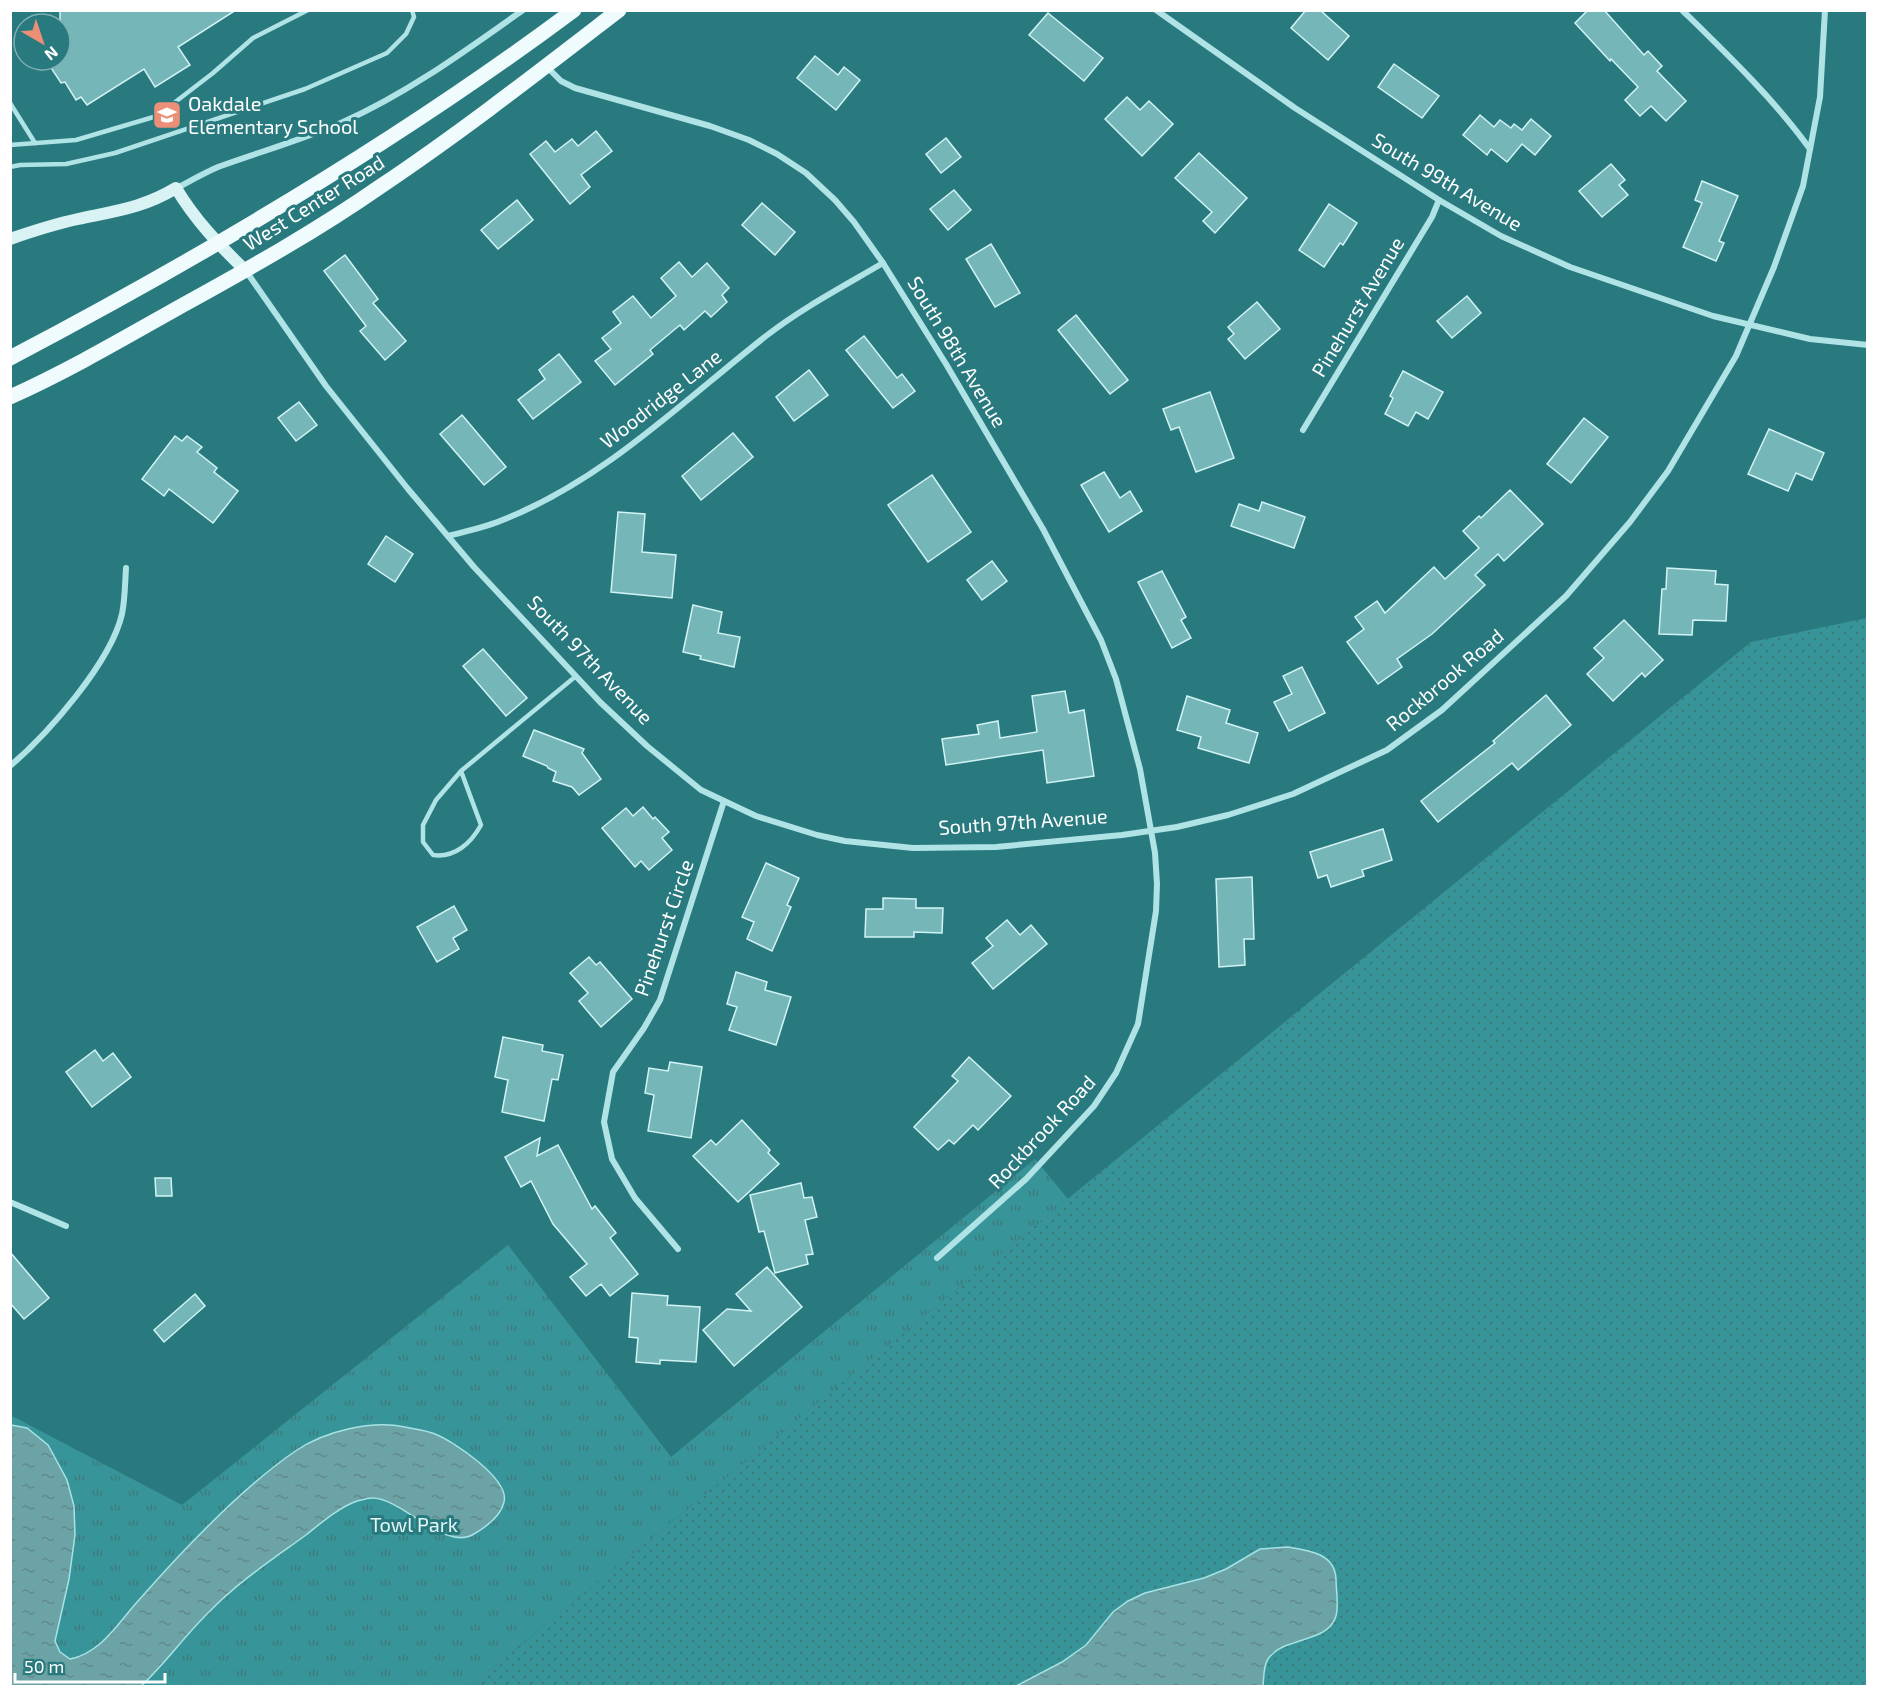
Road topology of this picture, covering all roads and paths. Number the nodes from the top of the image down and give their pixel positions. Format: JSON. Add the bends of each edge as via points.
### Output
{"nodes":[{"id":1,"x":308,"y":10,"type":"edge"},
{"id":2,"x":412,"y":10,"type":"edge"},
{"id":3,"x":523,"y":10,"type":"edge"},
{"id":4,"x":574,"y":10,"type":"edge"},
{"id":5,"x":619,"y":10,"type":"edge"},
{"id":6,"x":1156,"y":10,"type":"edge"},
{"id":7,"x":1682,"y":10,"type":"edge"},
{"id":8,"x":1825,"y":10,"type":"edge"},
{"id":9,"x":546,"y":66,"type":"junction"},
{"id":10,"x":10,"y":103,"type":"edge"},
{"id":11,"x":35,"y":143,"type":"junction"},
{"id":12,"x":10,"y":145,"type":"edge"},
{"id":13,"x":1810,"y":149,"type":"junction"},
{"id":14,"x":10,"y":158,"type":"edge"},
{"id":15,"x":12,"y":166,"type":"edge"},
{"id":16,"x":176,"y":188,"type":"junction"},
{"id":17,"x":1438,"y":200,"type":"junction"},
{"id":18,"x":10,"y":239,"type":"edge"},
{"id":19,"x":217,"y":243,"type":"junction"},
{"id":20,"x":883,"y":263,"type":"junction"},
{"id":21,"x":246,"y":271,"type":"junction"},
{"id":22,"x":1750,"y":324,"type":"junction"},
{"id":23,"x":1868,"y":345,"type":"edge"},
{"id":24,"x":10,"y":358,"type":"edge"},
{"id":25,"x":10,"y":397,"type":"edge"},
{"id":26,"x":1303,"y":430,"type":"dead end"},
{"id":27,"x":448,"y":536,"type":"junction"},
{"id":28,"x":126,"y":568,"type":"dead end"},
{"id":29,"x":576,"y":676,"type":"junction"},
{"id":30,"x":10,"y":765,"type":"edge"},
{"id":31,"x":461,"y":771,"type":"junction"},
{"id":32,"x":724,"y":801,"type":"junction"},
{"id":33,"x":1151,"y":830,"type":"junction"},
{"id":34,"x":10,"y":1202,"type":"edge"},
{"id":35,"x":66,"y":1226,"type":"dead end"},
{"id":36,"x":678,"y":1249,"type":"dead end"},
{"id":37,"x":937,"y":1258,"type":"dead end"}],
"edges":[{"from":1,"to":11,"type":"lane","via":[[253,38],[157,116],[76,140]]},
{"from":2,"to":15,"type":"lane","via":[[414,17],[406,34],[387,53],[305,89],[115,153],[66,164]]},
{"from":3,"to":16,"type":"street","via":[[384,101],[344,121],[215,168]]},
{"from":4,"to":19,"type":"main road","name":"West Center Road","via":[[396,133]]},
{"from":5,"to":9,"type":"main road","name":"West Center Road"},
{"from":6,"to":17,"type":"street","name":"South 99th Avenue","via":[[1294,108]]},
{"from":7,"to":13,"type":"street","via":[[1740,66]]},
{"from":8,"to":13,"type":"street","name":"Rockbrook Road","via":[[1820,98]]},
{"from":9,"to":20,"type":"street","name":"South 98th Avenue","via":[[575,88],[710,126],[777,154],[806,173],[835,200]]},
{"from":9,"to":21,"type":"main road","name":"West Center Road","via":[[381,186]]},
{"from":10,"to":11,"type":"lane"},
{"from":11,"to":12,"type":"lane"},
{"from":13,"to":22,"type":"street","name":"Rockbrook Road","via":[[1791,223]]},
{"from":14,"to":15,"type":"lane"},
{"from":16,"to":18,"type":"street","via":[[130,209]]},
{"from":16,"to":19,"type":"street","name":"South 97th Avenue"},
{"from":17,"to":22,"type":"street","name":"South 99th Avenue","via":[[1502,236],[1570,267],[1713,316]]},
{"from":17,"to":26,"type":"street","name":"Pinehurst Avenue","via":[[1432,217]]},
{"from":19,"to":21,"type":"street","name":"South 97th Avenue"},
{"from":19,"to":24,"type":"main road","name":"West Center Road"},
{"from":20,"to":27,"type":"street","name":"Woodridge Lane","via":[[768,334],[592,474],[506,519]]},
{"from":20,"to":33,"type":"street","name":"South 98th Avenue","via":[[1043,529],[1101,640],[1129,723]]},
{"from":21,"to":25,"type":"main road","name":"West Center Road"},
{"from":21,"to":27,"type":"street","name":"South 97th Avenue","via":[[326,386]]},
{"from":22,"to":23,"type":"street","via":[[1810,339]]},
{"from":22,"to":33,"type":"street","name":"Rockbrook Road","via":[[1736,356],[1668,471],[1630,522],[1566,596],[1442,710],[1387,750],[1293,794],[1228,815]]},
{"from":27,"to":29,"type":"street","name":"South 97th Avenue"},
{"from":28,"to":30,"type":"street","via":[[122,613],[101,660],[42,736]]},
{"from":29,"to":31,"type":"lane"},
{"from":29,"to":32,"type":"street","name":"South 97th Avenue","via":[[647,746],[701,790]]},
{"from":31,"to":31,"type":"lane","via":[[436,800],[423,825],[423,842],[433,855],[445,856],[458,850],[474,839],[481,825]]},
{"from":32,"to":33,"type":"street","name":"South 97th Avenue","via":[[756,816],[817,835],[913,848],[996,847]]},
{"from":32,"to":36,"type":"street","name":"Pinehurst Circle","via":[[660,1000],[613,1072],[604,1122],[612,1159],[623,1178]]},
{"from":33,"to":37,"type":"street","name":"Rockbrook Road","via":[[1156,911],[1142,1009],[1116,1073],[1094,1106],[1026,1179]]},
{"from":34,"to":35,"type":"street"}]}
